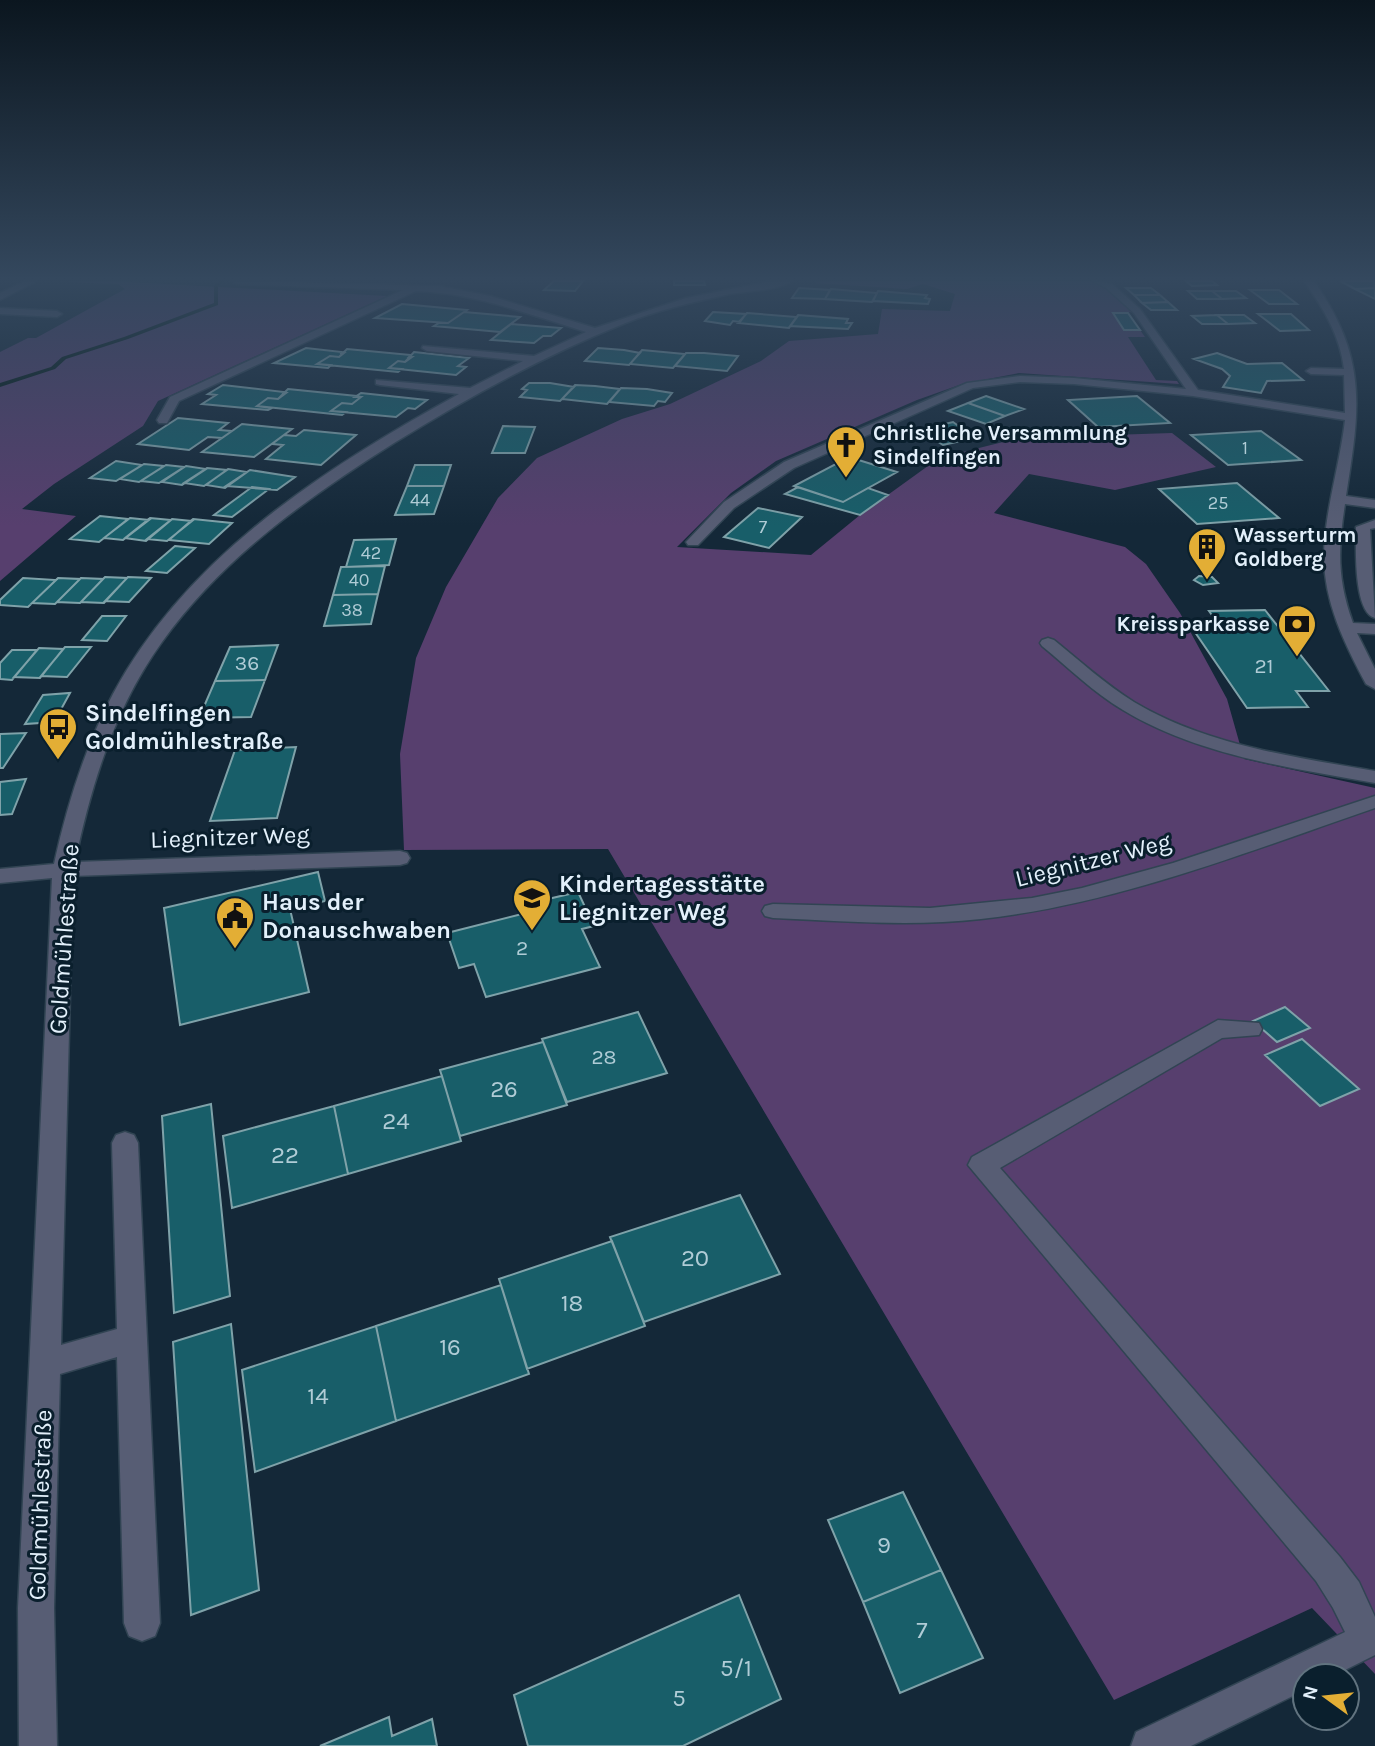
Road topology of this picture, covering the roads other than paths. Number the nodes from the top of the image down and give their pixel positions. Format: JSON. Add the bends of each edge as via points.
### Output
{"nodes":[{"id":1,"x":254,"y":362,"type":"edge"},
{"id":2,"x":531,"y":362,"type":"edge"},
{"id":3,"x":1174,"y":362,"type":"edge"},
{"id":4,"x":1348,"y":362,"type":"edge"},
{"id":5,"x":1311,"y":371,"type":"dead end"},
{"id":6,"x":1351,"y":372,"type":"junction"},
{"id":7,"x":380,"y":382,"type":"dead end"},
{"id":8,"x":471,"y":392,"type":"junction"},
{"id":9,"x":1193,"y":393,"type":"junction"},
{"id":10,"x":1353,"y":418,"type":"junction"},
{"id":11,"x":163,"y":420,"type":"dead end"},
{"id":12,"x":1339,"y":499,"type":"junction"},
{"id":13,"x":1375,"y":504,"type":"edge"},
{"id":14,"x":1375,"y":524,"type":"edge"},
{"id":15,"x":693,"y":542,"type":"dead end"},
{"id":16,"x":1375,"y":613,"type":"edge"},
{"id":17,"x":1346,"y":627,"type":"junction"},
{"id":18,"x":1375,"y":629,"type":"edge"},
{"id":19,"x":1048,"y":643,"type":"dead end"},
{"id":20,"x":1375,"y":684,"type":"edge"},
{"id":21,"x":1375,"y":776,"type":"edge"},
{"id":22,"x":1375,"y":802,"type":"edge"},
{"id":23,"x":400,"y":858,"type":"dead end"},
{"id":24,"x":63,"y":869,"type":"junction"},
{"id":25,"x":0,"y":876,"type":"edge"},
{"id":26,"x":773,"y":911,"type":"dead end"},
{"id":27,"x":1250,"y":1029,"type":"dead end"},
{"id":28,"x":125,"y":1143,"type":"dead end"},
{"id":29,"x":132,"y":1338,"type":"junction"},
{"id":30,"x":46,"y":1364,"type":"junction"},
{"id":31,"x":142,"y":1623,"type":"dead end"},
{"id":32,"x":38,"y":1746,"type":"edge"},
{"id":33,"x":1150,"y":1746,"type":"edge"}],
"edges":[{"from":1,"to":11,"type":"street","via":[[174,399]]},
{"from":2,"to":8,"type":"street","name":"Goldmühlestraße"},
{"from":3,"to":9,"type":"street"},
{"from":4,"to":6,"type":"street"},
{"from":5,"to":6,"type":"street"},
{"from":6,"to":10,"type":"street"},
{"from":7,"to":8,"type":"street"},
{"from":8,"to":24,"type":"street","name":"Goldmühlestraße","via":[[284,509],[182,605],[154,642],[103,731],[76,810]]},
{"from":9,"to":10,"type":"street"},
{"from":9,"to":15,"type":"street","via":[[1035,378],[971,385],[789,465],[729,505]]},
{"from":10,"to":12,"type":"street"},
{"from":12,"to":13,"type":"street"},
{"from":12,"to":17,"type":"street","via":[[1331,553]]},
{"from":14,"to":16,"type":"street","via":[[1363,527],[1365,585]]},
{"from":17,"to":18,"type":"street"},
{"from":17,"to":20,"type":"street"},
{"from":19,"to":21,"type":"street","via":[[1135,710],[1172,727],[1227,747]]},
{"from":22,"to":26,"type":"street","name":"Liegnitzer Weg","via":[[1122,885],[1059,900],[979,912]]},
{"from":23,"to":24,"type":"street","name":"Liegnitzer Weg"},
{"from":24,"to":25,"type":"street","name":"Liegnitzer Weg"},
{"from":24,"to":30,"type":"street","name":"Goldmühlestraße"},
{"from":27,"to":33,"type":"street","via":[[1219,1029],[981,1165],[1328,1569],[1367,1640]]},
{"from":28,"to":29,"type":"street"},
{"from":29,"to":30,"type":"street"},
{"from":29,"to":31,"type":"street"},
{"from":30,"to":32,"type":"street","name":"Goldmühlestraße","via":[[36,1608]]}]}
